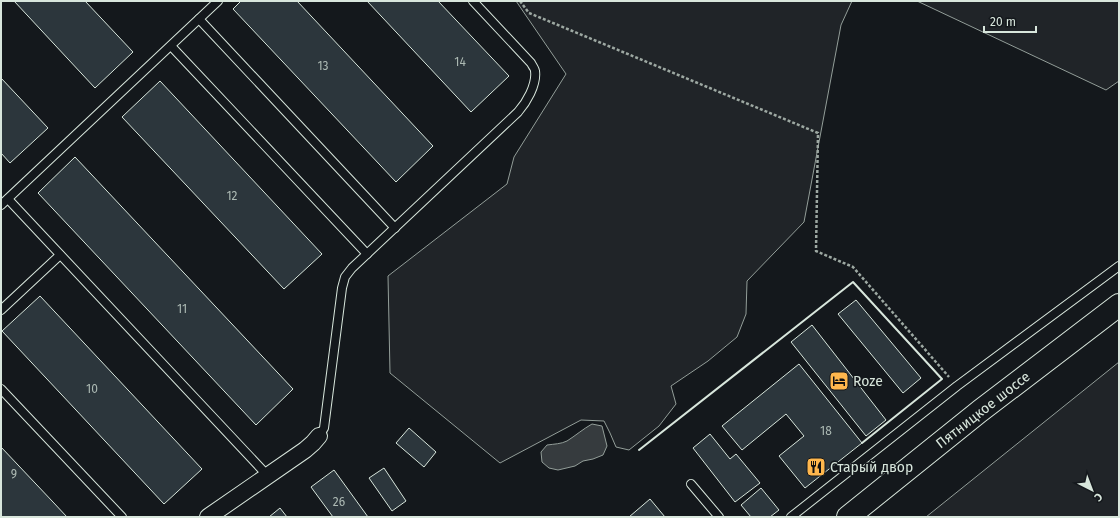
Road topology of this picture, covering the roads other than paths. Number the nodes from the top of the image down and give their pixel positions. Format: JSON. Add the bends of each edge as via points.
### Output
{"nodes":[{"id":1,"x":218,"y":1,"type":"edge"},
{"id":2,"x":473,"y":1,"type":"edge"},
{"id":3,"x":199,"y":19,"type":"junction"},
{"id":4,"x":171,"y":46,"type":"junction"},
{"id":5,"x":8,"y":199,"type":"junction"},
{"id":6,"x":1,"y":205,"type":"edge"},
{"id":7,"x":395,"y":228,"type":"junction"},
{"id":8,"x":367,"y":254,"type":"junction"},
{"id":9,"x":60,"y":255,"type":"junction"},
{"id":10,"x":1119,"y":266,"type":"edge"},
{"id":11,"x":1119,"y":305,"type":"edge"},
{"id":12,"x":1,"y":310,"type":"edge"},
{"id":13,"x":1,"y":389,"type":"edge"},
{"id":14,"x":319,"y":436,"type":"joint"},
{"id":15,"x":268,"y":476,"type":"junction"},
{"id":16,"x":691,"y":484,"type":"dead end"},
{"id":17,"x":122,"y":517,"type":"edge"},
{"id":18,"x":208,"y":517,"type":"edge"},
{"id":19,"x":719,"y":517,"type":"edge"},
{"id":20,"x":791,"y":517,"type":"edge"},
{"id":21,"x":848,"y":517,"type":"edge"}],
"edges":[{"from":1,"to":3,"type":"lane"},
{"from":2,"to":7,"type":"lane","via":[[531,63],[535,71],[530,94],[518,112]]},
{"from":3,"to":4,"type":"lane"},
{"from":3,"to":7,"type":"lane"},
{"from":4,"to":5,"type":"lane"},
{"from":4,"to":8,"type":"lane"},
{"from":5,"to":6,"type":"lane"},
{"from":5,"to":9,"type":"lane"},
{"from":7,"to":8,"type":"lane"},
{"from":8,"to":14,"type":"lane","via":[[352,268],[342,288],[324,428]]},
{"from":9,"to":12,"type":"lane"},
{"from":9,"to":15,"type":"lane"},
{"from":10,"to":20,"type":"lane","via":[[957,386]]},
{"from":11,"to":21,"type":"main road","name":"Пятницкое шоссе"},
{"from":13,"to":17,"type":"lane"},
{"from":14,"to":15,"type":"street","via":[[305,450]]},
{"from":15,"to":18,"type":"street"},
{"from":16,"to":19,"type":"lane"}]}
